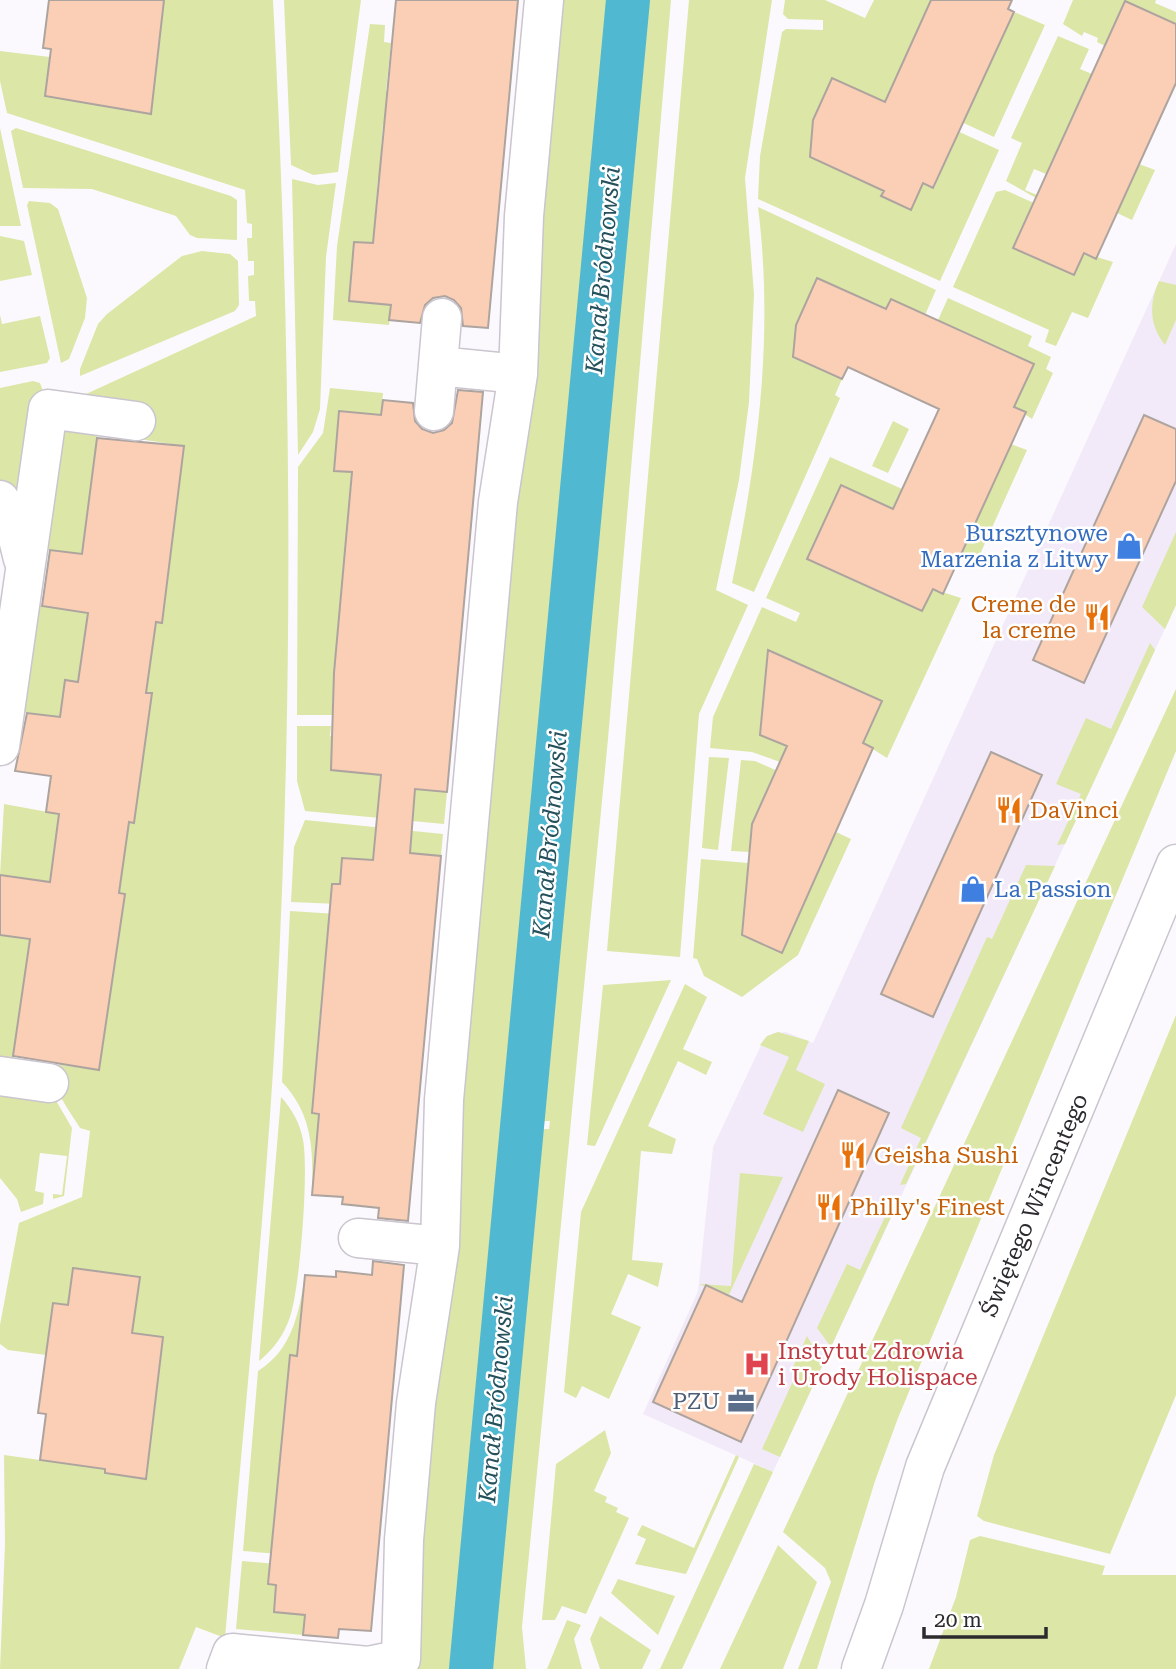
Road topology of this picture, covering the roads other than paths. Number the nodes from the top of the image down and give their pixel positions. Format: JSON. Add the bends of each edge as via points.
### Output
{"nodes":[{"id":1,"x":544,"y":0,"type":"edge"},
{"id":2,"x":442,"y":318,"type":"dead end"},
{"id":3,"x":438,"y":366,"type":"junction"},
{"id":4,"x":518,"y":374,"type":"junction"},
{"id":5,"x":434,"y":411,"type":"dead end"},
{"id":6,"x":136,"y":421,"type":"dead end"},
{"id":7,"x":0,"y":500,"type":"edge"},
{"id":8,"x":24,"y":568,"type":"junction"},
{"id":9,"x":0,"y":746,"type":"edge"},
{"id":10,"x":1176,"y":864,"type":"edge"},
{"id":11,"x":0,"y":1076,"type":"edge"},
{"id":12,"x":49,"y":1083,"type":"dead end"},
{"id":13,"x":358,"y":1239,"type":"dead end"},
{"id":14,"x":440,"y":1246,"type":"junction"},
{"id":15,"x":341,"y":1666,"type":"edge"},
{"id":16,"x":226,"y":1669,"type":"edge"},
{"id":17,"x":861,"y":1669,"type":"edge"}],
"edges":[{"from":1,"to":4,"type":"street","via":[[524,216]]},
{"from":2,"to":3,"type":"street"},
{"from":3,"to":4,"type":"street"},
{"from":3,"to":5,"type":"street"},
{"from":4,"to":14,"type":"street","via":[[498,502],[444,1100]]},
{"from":6,"to":8,"type":"street","via":[[48,409]]},
{"from":7,"to":8,"type":"street","via":[[16,531]]},
{"from":8,"to":9,"type":"street"},
{"from":10,"to":17,"type":"street","name":"Świętego Wincentego","via":[[925,1467]]},
{"from":11,"to":12,"type":"street"},
{"from":13,"to":14,"type":"street"},
{"from":14,"to":15,"type":"street","via":[[416,1403],[404,1540],[401,1659]]},
{"from":15,"to":16,"type":"street","via":[[232,1653]]}]}
